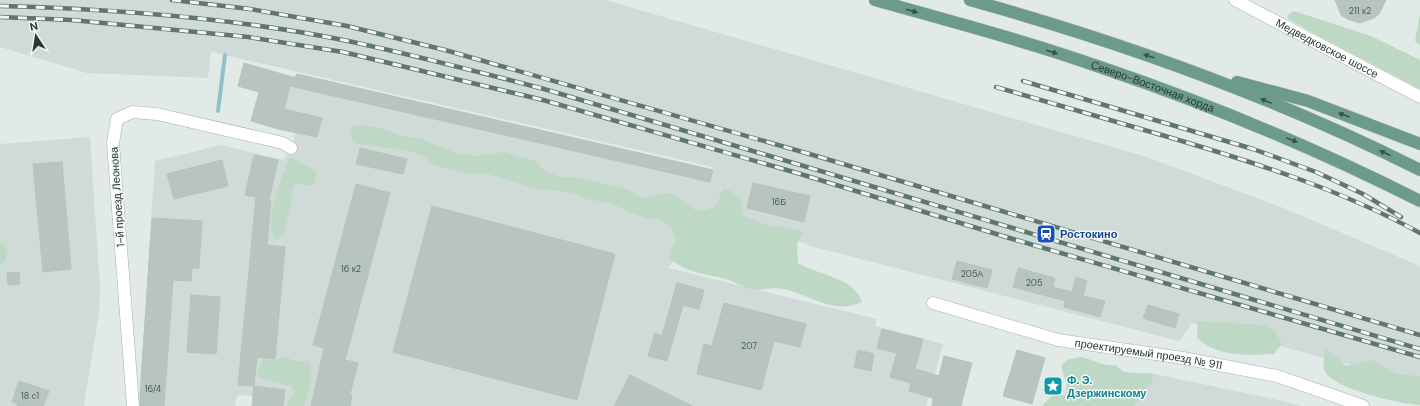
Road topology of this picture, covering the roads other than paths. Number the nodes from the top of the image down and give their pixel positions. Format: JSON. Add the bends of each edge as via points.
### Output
{"nodes":[{"id":1,"x":874,"y":0,"type":"edge"},
{"id":2,"x":970,"y":0,"type":"edge"},
{"id":3,"x":1235,"y":0,"type":"edge"},
{"id":4,"x":1186,"y":69,"type":"junction"},
{"id":5,"x":1420,"y":98,"type":"edge"},
{"id":6,"x":1420,"y":144,"type":"edge"},
{"id":7,"x":291,"y":148,"type":"dead end"},
{"id":8,"x":1420,"y":170,"type":"edge"},
{"id":9,"x":1420,"y":200,"type":"edge"},
{"id":10,"x":933,"y":303,"type":"dead end"},
{"id":11,"x":133,"y":406,"type":"edge"},
{"id":12,"x":1363,"y":406,"type":"edge"}],
"edges":[{"from":1,"to":9,"type":"main road","name":"Северо-Восточная хорда","one_way":true,"via":[[1099,66],[1185,97],[1305,146]]},
{"from":4,"to":2,"type":"main road","one_way":true,"via":[[1107,41]]},
{"from":3,"to":5,"type":"street","name":"Медведковское шоссе"},
{"from":6,"to":4,"type":"main road","one_way":true,"via":[[1308,101]]},
{"from":8,"to":4,"type":"main road","one_way":true,"via":[[1313,120]]},
{"from":7,"to":11,"type":"street","name":"1-й проезд Леонова","via":[[283,143],[157,114],[132,112],[117,119],[113,143]]},
{"from":10,"to":12,"type":"street","name":"проектируемый проезд № 911","via":[[1058,340],[1183,358],[1277,376]]}]}
